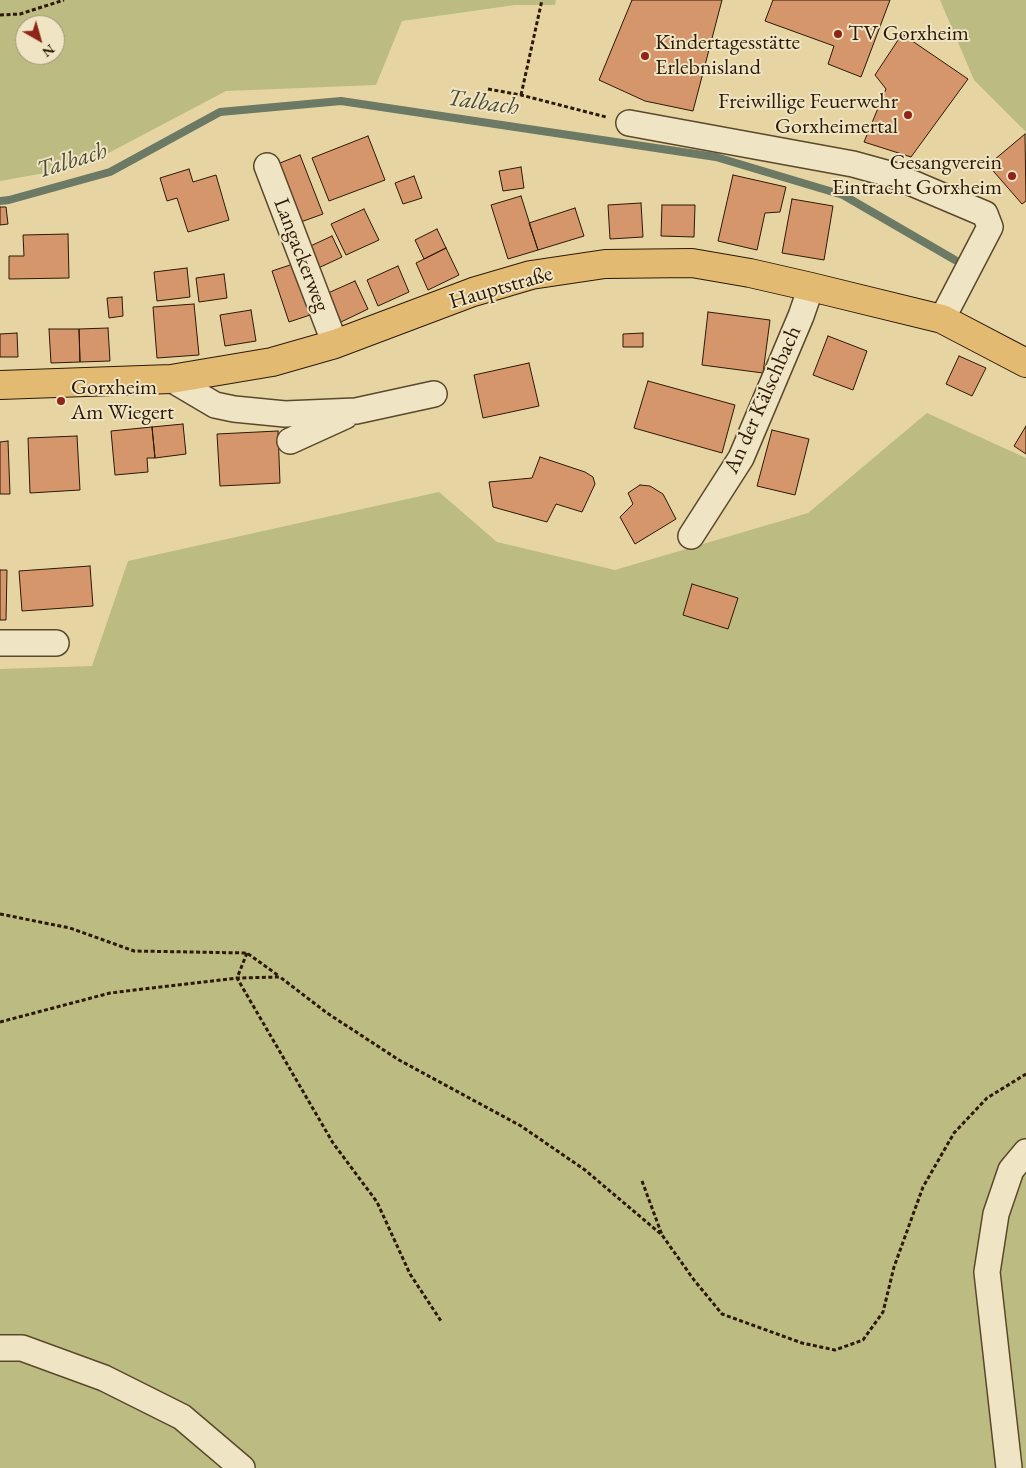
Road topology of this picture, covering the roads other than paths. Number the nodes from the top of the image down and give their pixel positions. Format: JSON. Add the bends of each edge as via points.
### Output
{"nodes":[{"id":1,"x":629,"y":123,"type":"road end"},
{"id":2,"x":267,"y":166,"type":"dead end"},
{"id":3,"x":811,"y":286,"type":"junction"},
{"id":4,"x":942,"y":319,"type":"junction"},
{"id":5,"x":335,"y":344,"type":"junction"},
{"id":6,"x":1026,"y":363,"type":"edge"},
{"id":7,"x":172,"y":379,"type":"junction"},
{"id":8,"x":0,"y":385,"type":"edge"},
{"id":9,"x":434,"y":394,"type":"dead end"},
{"id":10,"x":356,"y":411,"type":"junction"},
{"id":11,"x":290,"y":441,"type":"dead end"},
{"id":12,"x":691,"y":536,"type":"dead end"},
{"id":13,"x":0,"y":643,"type":"edge"},
{"id":14,"x":56,"y":643,"type":"dead end"},
{"id":15,"x":1026,"y":1152,"type":"edge"},
{"id":16,"x":0,"y":1348,"type":"edge"},
{"id":17,"x":242,"y":1468,"type":"edge"},
{"id":18,"x":1009,"y":1468,"type":"edge"}],
"edges":[{"from":1,"to":4,"type":"street","via":[[853,164],[892,175],[978,210],[984,214],[990,227]]},
{"from":2,"to":5,"type":"street","name":"Langackerweg"},
{"from":3,"to":4,"type":"main road","name":"Hauptstraße"},
{"from":3,"to":5,"type":"main road","name":"Hauptstraße","via":[[692,263],[605,264],[532,275],[473,292]]},
{"from":3,"to":12,"type":"street","name":"An der Kälschbach","via":[[741,458]]},
{"from":4,"to":6,"type":"main road","name":"Hauptstraße"},
{"from":5,"to":7,"type":"main road","name":"Hauptstraße","via":[[272,362]]},
{"from":7,"to":8,"type":"main road","name":"Hauptstraße"},
{"from":7,"to":10,"type":"street","via":[[215,405],[234,409],[285,414]]},
{"from":9,"to":10,"type":"street"},
{"from":10,"to":11,"type":"street"},
{"from":13,"to":14,"type":"street"},
{"from":15,"to":18,"type":"street","via":[[1011,1170],[996,1214],[987,1272]]},
{"from":16,"to":17,"type":"street","via":[[22,1348],[104,1378],[182,1417]]}]}
